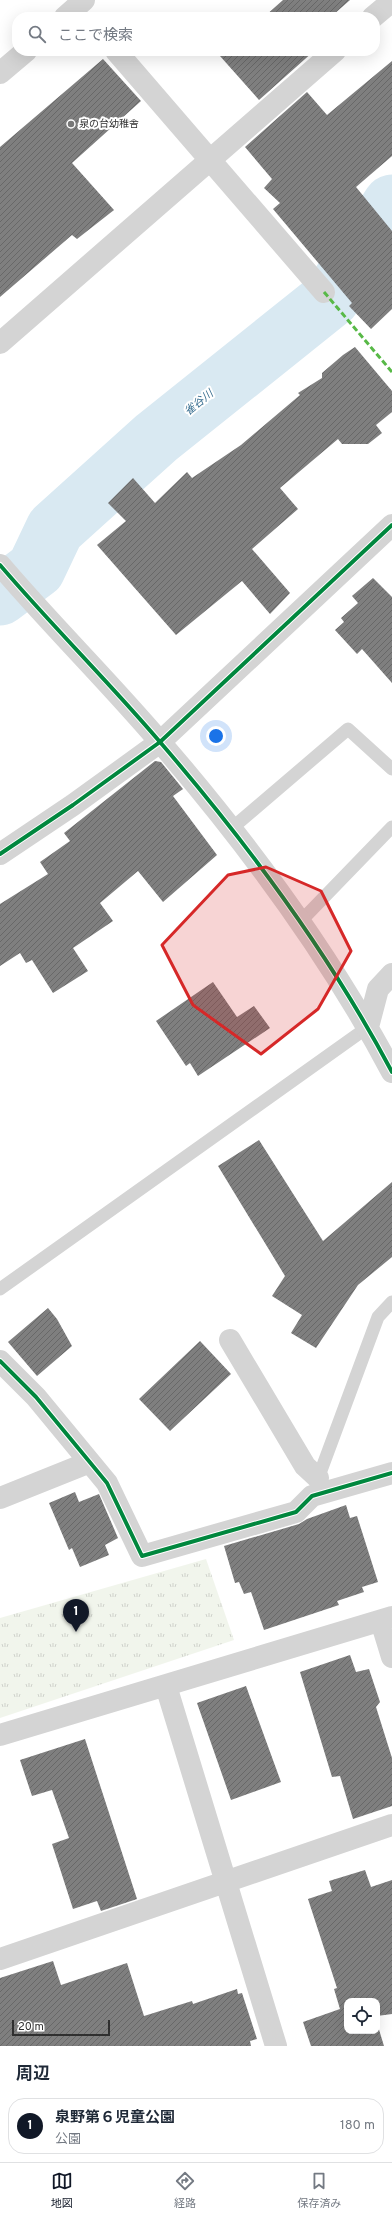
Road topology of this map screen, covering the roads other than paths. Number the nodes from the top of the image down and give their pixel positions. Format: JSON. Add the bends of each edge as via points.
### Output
{"nodes":[{"id":1,"x":392,"y":1,"type":"edge"},
{"id":2,"x":379,"y":12,"type":"edge"},
{"id":3,"x":20,"y":56,"type":"edge"},
{"id":4,"x":120,"y":56,"type":"edge"},
{"id":5,"x":329,"y":56,"type":"edge"},
{"id":6,"x":0,"y":73,"type":"edge"},
{"id":7,"x":211,"y":159,"type":"junction"},
{"id":8,"x":324,"y":292,"type":"dead end"},
{"id":9,"x":0,"y":343,"type":"edge"},
{"id":10,"x":392,"y":525,"type":"edge"},
{"id":11,"x":2,"y":567,"type":"edge"},
{"id":12,"x":160,"y":742,"type":"junction"},
{"id":13,"x":392,"y":769,"type":"edge"},
{"id":14,"x":392,"y":827,"type":"edge"},
{"id":15,"x":231,"y":829,"type":"junction"},
{"id":16,"x":0,"y":854,"type":"edge"},
{"id":17,"x":301,"y":921,"type":"junction"},
{"id":18,"x":392,"y":974,"type":"edge"},
{"id":19,"x":368,"y":1027,"type":"junction"},
{"id":20,"x":392,"y":1072,"type":"edge"},
{"id":21,"x":0,"y":1289,"type":"edge"},
{"id":22,"x":392,"y":1302,"type":"edge"},
{"id":23,"x":230,"y":1340,"type":"dead end"},
{"id":24,"x":0,"y":1361,"type":"edge"},
{"id":25,"x":90,"y":1462,"type":"junction"},
{"id":26,"x":392,"y":1473,"type":"edge"},
{"id":27,"x":315,"y":1487,"type":"junction"},
{"id":28,"x":0,"y":1498,"type":"edge"},
{"id":29,"x":387,"y":1619,"type":"edge"},
{"id":30,"x":392,"y":1657,"type":"edge"},
{"id":31,"x":166,"y":1686,"type":"junction"},
{"id":32,"x":0,"y":1735,"type":"edge"},
{"id":33,"x":392,"y":1825,"type":"edge"},
{"id":34,"x":226,"y":1883,"type":"junction"},
{"id":35,"x":0,"y":1959,"type":"edge"},
{"id":36,"x":276,"y":2046,"type":"edge"}],
"edges":[{"from":1,"to":2,"type":"street"},
{"from":3,"to":6,"type":"street"},
{"from":4,"to":7,"type":"street"},
{"from":5,"to":7,"type":"street"},
{"from":7,"to":8,"type":"street"},
{"from":7,"to":9,"type":"street"},
{"from":10,"to":12,"type":"street"},
{"from":11,"to":12,"type":"street"},
{"from":12,"to":15,"type":"street"},
{"from":12,"to":16,"type":"street","via":[[74,805]]},
{"from":13,"to":15,"type":"lane","via":[[348,729]]},
{"from":14,"to":17,"type":"lane"},
{"from":15,"to":17,"type":"street"},
{"from":17,"to":19,"type":"street"},
{"from":18,"to":19,"type":"street","via":[[378,989]]},
{"from":19,"to":20,"type":"street"},
{"from":19,"to":21,"type":"lane"},
{"from":22,"to":27,"type":"lane","via":[[378,1317]]},
{"from":23,"to":27,"type":"street","via":[[306,1466]]},
{"from":24,"to":25,"type":"street","via":[[36,1397]]},
{"from":25,"to":27,"type":"street","via":[[107,1483],[142,1556],[296,1512]]},
{"from":25,"to":28,"type":"street"},
{"from":26,"to":27,"type":"street"},
{"from":29,"to":30,"type":"street"},
{"from":29,"to":31,"type":"street"},
{"from":31,"to":32,"type":"street"},
{"from":31,"to":34,"type":"street"},
{"from":33,"to":34,"type":"street"},
{"from":34,"to":35,"type":"street"},
{"from":34,"to":36,"type":"street"}]}
